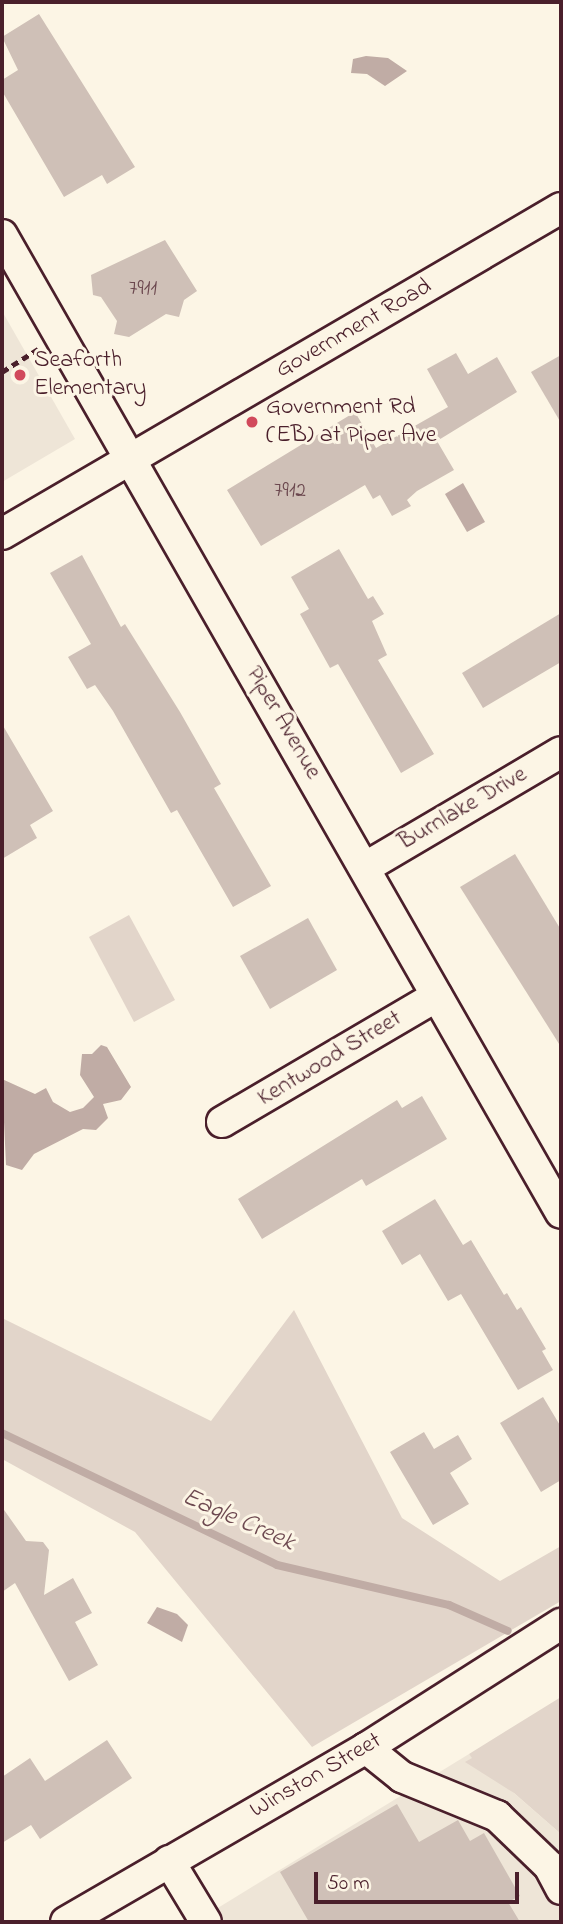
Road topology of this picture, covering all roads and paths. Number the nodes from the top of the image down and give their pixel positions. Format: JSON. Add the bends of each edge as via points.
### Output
{"nodes":[{"id":1,"x":561,"y":208,"type":"edge"},
{"id":2,"x":2,"y":234,"type":"edge"},
{"id":3,"x":60,"y":336,"type":"junction"},
{"id":4,"x":2,"y":372,"type":"edge"},
{"id":5,"x":131,"y":458,"type":"junction"},
{"id":6,"x":2,"y":534,"type":"edge"},
{"id":7,"x":561,"y":752,"type":"edge"},
{"id":8,"x":366,"y":867,"type":"junction"},
{"id":9,"x":437,"y":996,"type":"junction"},
{"id":10,"x":222,"y":1122,"type":"dead end"},
{"id":11,"x":561,"y":1213,"type":"edge"},
{"id":12,"x":561,"y":1624,"type":"edge"},
{"id":13,"x":366,"y":1748,"type":"junction"},
{"id":14,"x":169,"y":1861,"type":"junction"},
{"id":15,"x":561,"y":1889,"type":"edge"},
{"id":16,"x":66,"y":1922,"type":"edge"},
{"id":17,"x":206,"y":1922,"type":"edge"}],
"edges":[{"from":1,"to":5,"type":"street","name":"Government Road"},
{"from":2,"to":3,"type":"street","name":"Piper Avenue"},
{"from":3,"to":4,"type":"path"},
{"from":3,"to":5,"type":"street","name":"Piper Avenue"},
{"from":5,"to":6,"type":"street","name":"Government Road"},
{"from":5,"to":8,"type":"street","name":"Piper Avenue"},
{"from":7,"to":8,"type":"street","name":"Burnlake Drive"},
{"from":8,"to":9,"type":"street","name":"Piper Avenue"},
{"from":9,"to":10,"type":"street","name":"Kentwood Street"},
{"from":9,"to":11,"type":"street","name":"Piper Avenue"},
{"from":12,"to":13,"type":"street","name":"Winston Street"},
{"from":13,"to":14,"type":"street","name":"Winston Street"},
{"from":13,"to":15,"type":"street","via":[[402,1777],[497,1816],[549,1866]]},
{"from":14,"to":16,"type":"street","name":"Winston Street"},
{"from":14,"to":17,"type":"street"}]}
